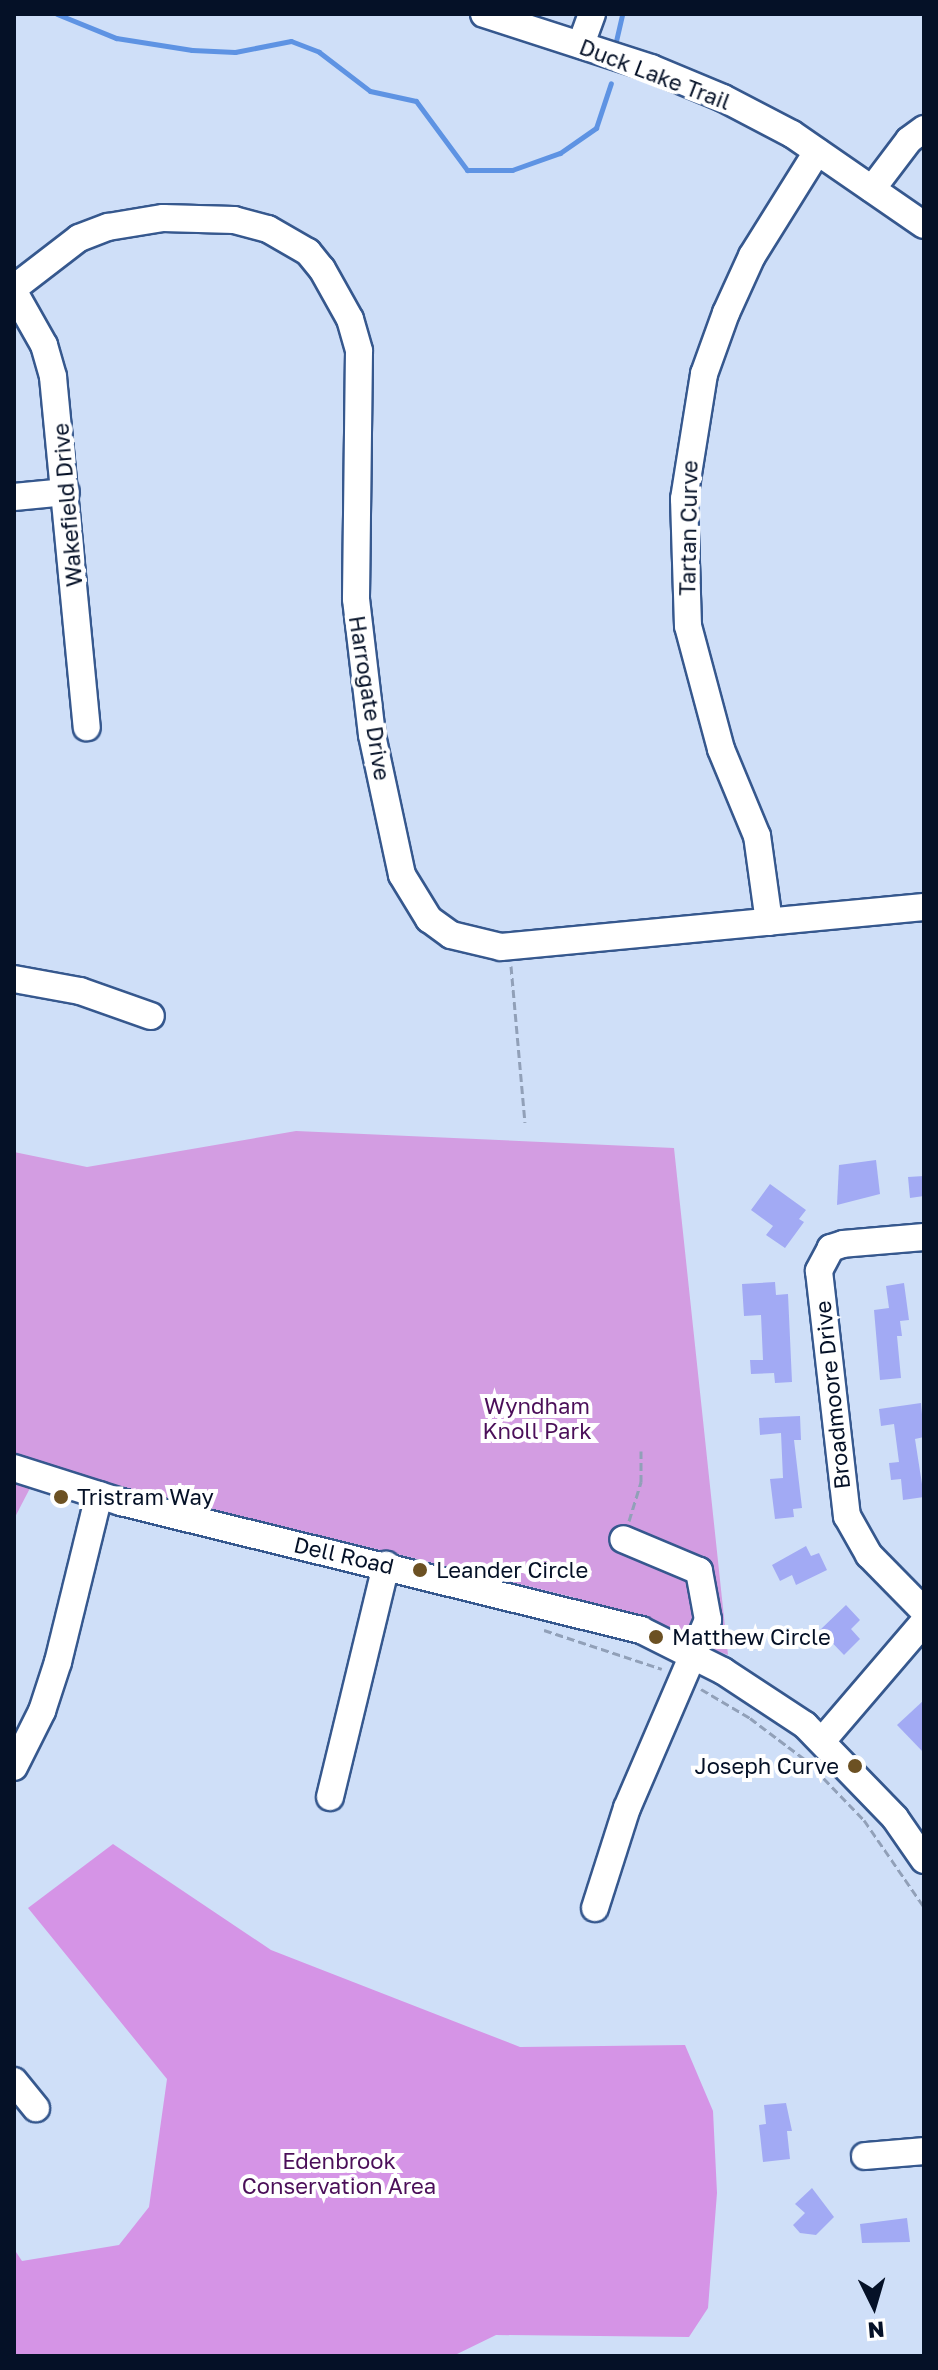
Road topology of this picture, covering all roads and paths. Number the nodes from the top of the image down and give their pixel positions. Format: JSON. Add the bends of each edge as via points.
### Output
{"nodes":[{"id":1,"x":484,"y":14,"type":"edge"},
{"id":2,"x":592,"y":14,"type":"edge"},
{"id":3,"x":581,"y":44,"type":"junction"},
{"id":4,"x":924,"y":129,"type":"edge"},
{"id":5,"x":817,"y":152,"type":"junction"},
{"id":6,"x":872,"y":189,"type":"junction"},
{"id":7,"x":924,"y":225,"type":"edge"},
{"id":8,"x":14,"y":290,"type":"edge"},
{"id":9,"x":66,"y":492,"type":"junction"},
{"id":10,"x":14,"y":497,"type":"edge"},
{"id":11,"x":87,"y":727,"type":"dead end"},
{"id":12,"x":924,"y":907,"type":"edge"},
{"id":13,"x":769,"y":922,"type":"junction"},
{"id":14,"x":510,"y":946,"type":"junction"},
{"id":15,"x":14,"y":979,"type":"edge"},
{"id":16,"x":151,"y":1016,"type":"dead end"},
{"id":17,"x":525,"y":1122,"type":"dead end"},
{"id":18,"x":924,"y":1237,"type":"edge"},
{"id":19,"x":641,"y":1451,"type":"dead end"},
{"id":20,"x":14,"y":1468,"type":"edge"},
{"id":21,"x":99,"y":1495,"type":"junction"},
{"id":22,"x":623,"y":1539,"type":"joint"},
{"id":23,"x":386,"y":1565,"type":"junction"},
{"id":24,"x":924,"y":1611,"type":"edge"},
{"id":25,"x":924,"y":1622,"type":"edge"},
{"id":26,"x":536,"y":1628,"type":"dead end"},
{"id":27,"x":690,"y":1668,"type":"junction"},
{"id":28,"x":822,"y":1741,"type":"junction"},
{"id":29,"x":14,"y":1767,"type":"edge"},
{"id":30,"x":330,"y":1797,"type":"dead end"},
{"id":31,"x":924,"y":1860,"type":"edge"},
{"id":32,"x":924,"y":1907,"type":"edge"},
{"id":33,"x":595,"y":1908,"type":"dead end"},
{"id":34,"x":14,"y":2081,"type":"edge"},
{"id":35,"x":36,"y":2108,"type":"dead end"},
{"id":36,"x":924,"y":2151,"type":"edge"},
{"id":37,"x":865,"y":2156,"type":"dead end"}],
"edges":[{"from":1,"to":3,"type":"street","name":"Duck Lake Trail"},
{"from":2,"to":3,"type":"street"},
{"from":3,"to":5,"type":"street","name":"Duck Lake Trail","via":[[723,98]]},
{"from":4,"to":6,"type":"street","via":[[909,140]]},
{"from":5,"to":6,"type":"street","name":"Duck Lake Trail"},
{"from":5,"to":13,"type":"street","name":"Tartan Curve","via":[[752,256],[726,313],[704,374],[684,499],[688,626],[721,749],[757,836]]},
{"from":6,"to":7,"type":"street"},
{"from":8,"to":9,"type":"street","name":"Wakefield Drive","via":[[37,331],[53,377]]},
{"from":8,"to":14,"type":"street","name":"Harrogate Drive","via":[[79,238],[163,218],[234,220],[268,229],[308,252],[322,269],[350,319],[359,351],[357,613],[372,735],[402,875],[429,919],[451,935],[476,944]]},
{"from":9,"to":10,"type":"street"},
{"from":9,"to":11,"type":"street","name":"Wakefield Drive"},
{"from":12,"to":13,"type":"street","name":"Harrogate Drive"},
{"from":13,"to":14,"type":"street","name":"Harrogate Drive"},
{"from":14,"to":17,"type":"path"},
{"from":15,"to":16,"type":"street","via":[[80,991]]},
{"from":18,"to":24,"type":"street","name":"Broadmoore Drive","via":[[843,1244],[831,1248],[819,1271],[847,1516],[862,1546]]},
{"from":19,"to":22,"type":"path","via":[[641,1482]]},
{"from":20,"to":21,"type":"street","name":"Dell Road"},
{"from":21,"to":23,"type":"street","name":"Dell Road"},
{"from":21,"to":29,"type":"street","via":[[58,1662],[42,1711]]},
{"from":22,"to":27,"type":"street","via":[[699,1571],[708,1620]]},
{"from":23,"to":27,"type":"street","name":"Dell Road","via":[[641,1630]]},
{"from":23,"to":30,"type":"street"},
{"from":25,"to":28,"type":"street"},
{"from":26,"to":27,"type":"path"},
{"from":27,"to":28,"type":"street","name":"Dell Road","via":[[783,1709]]},
{"from":27,"to":32,"type":"path","via":[[807,1761],[864,1820]]},
{"from":27,"to":33,"type":"street","via":[[627,1808]]},
{"from":28,"to":31,"type":"street","name":"Dell Road","via":[[895,1818]]},
{"from":34,"to":35,"type":"street"},
{"from":36,"to":37,"type":"street"}]}
